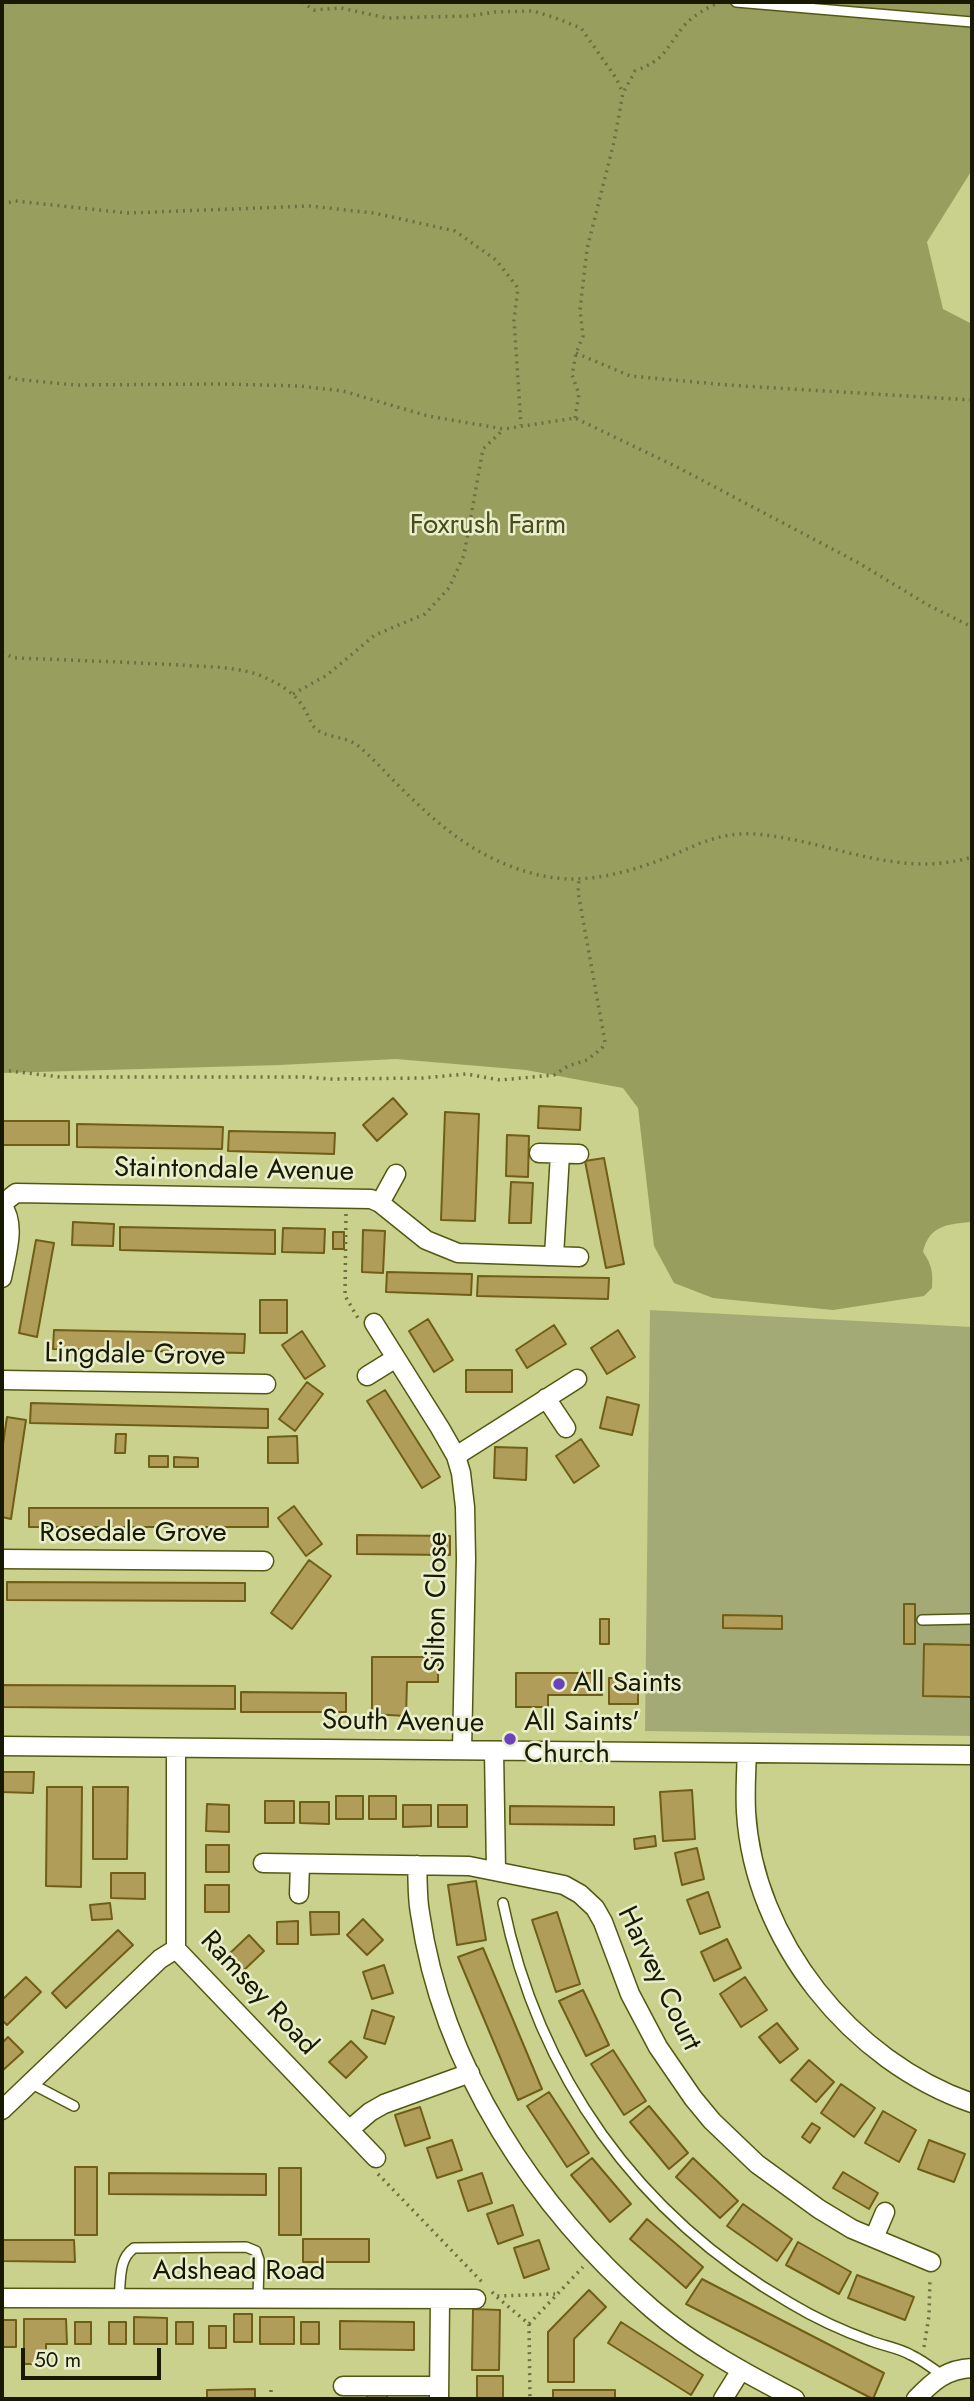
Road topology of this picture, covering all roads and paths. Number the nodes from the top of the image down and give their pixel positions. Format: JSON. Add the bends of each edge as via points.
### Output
{"nodes":[{"id":1,"x":302,"y":2,"type":"edge"},
{"id":2,"x":719,"y":2,"type":"edge"},
{"id":3,"x":736,"y":2,"type":"edge"},
{"id":4,"x":972,"y":22,"type":"edge"},
{"id":5,"x":623,"y":93,"type":"junction"},
{"id":6,"x":2,"y":204,"type":"edge"},
{"id":7,"x":576,"y":354,"type":"junction"},
{"id":8,"x":2,"y":375,"type":"edge"},
{"id":9,"x":972,"y":400,"type":"edge"},
{"id":10,"x":575,"y":418,"type":"junction"},
{"id":11,"x":521,"y":425,"type":"junction"},
{"id":12,"x":504,"y":429,"type":"junction"},
{"id":13,"x":972,"y":627,"type":"edge"},
{"id":14,"x":3,"y":655,"type":"edge"},
{"id":15,"x":293,"y":694,"type":"junction"},
{"id":16,"x":972,"y":857,"type":"edge"},
{"id":17,"x":579,"y":880,"type":"junction"},
{"id":18,"x":2,"y":1070,"type":"edge"},
{"id":19,"x":540,"y":1153,"type":"dead end"},
{"id":20,"x":560,"y":1154,"type":"junction"},
{"id":21,"x":579,"y":1154,"type":"dead end"},
{"id":22,"x":396,"y":1174,"type":"dead end"},
{"id":23,"x":346,"y":1199,"type":"junction"},
{"id":24,"x":380,"y":1203,"type":"junction"},
{"id":25,"x":2,"y":1204,"type":"edge"},
{"id":26,"x":554,"y":1256,"type":"junction"},
{"id":27,"x":579,"y":1258,"type":"dead end"},
{"id":28,"x":2,"y":1278,"type":"edge"},
{"id":29,"x":374,"y":1323,"type":"joint"},
{"id":30,"x":396,"y":1358,"type":"junction"},
{"id":31,"x":367,"y":1377,"type":"dead end"},
{"id":32,"x":577,"y":1379,"type":"dead end"},
{"id":33,"x":2,"y":1380,"type":"edge"},
{"id":34,"x":267,"y":1384,"type":"dead end"},
{"id":35,"x":547,"y":1398,"type":"junction"},
{"id":36,"x":566,"y":1428,"type":"dead end"},
{"id":37,"x":456,"y":1456,"type":"junction"},
{"id":38,"x":2,"y":1559,"type":"edge"},
{"id":39,"x":264,"y":1561,"type":"dead end"},
{"id":40,"x":972,"y":1619,"type":"edge"},
{"id":41,"x":922,"y":1620,"type":"dead end"},
{"id":42,"x":2,"y":1746,"type":"edge"},
{"id":43,"x":176,"y":1748,"type":"junction"},
{"id":44,"x":462,"y":1750,"type":"junction"},
{"id":45,"x":494,"y":1751,"type":"junction"},
{"id":46,"x":747,"y":1753,"type":"junction"},
{"id":47,"x":972,"y":1755,"type":"edge"},
{"id":48,"x":262,"y":1863,"type":"dead end"},
{"id":49,"x":300,"y":1864,"type":"junction"},
{"id":50,"x":417,"y":1865,"type":"junction"},
{"id":51,"x":496,"y":1870,"type":"junction"},
{"id":52,"x":299,"y":1894,"type":"dead end"},
{"id":53,"x":503,"y":1903,"type":"dead end"},
{"id":54,"x":176,"y":1949,"type":"junction"},
{"id":55,"x":470,"y":2073,"type":"junction"},
{"id":56,"x":30,"y":2083,"type":"junction"},
{"id":57,"x":972,"y":2103,"type":"edge"},
{"id":58,"x":74,"y":2106,"type":"dead end"},
{"id":59,"x":2,"y":2110,"type":"edge"},
{"id":60,"x":349,"y":2130,"type":"junction"},
{"id":61,"x":376,"y":2158,"type":"joint"},
{"id":62,"x":884,"y":2212,"type":"dead end"},
{"id":63,"x":874,"y":2238,"type":"junction"},
{"id":64,"x":595,"y":2256,"type":"junction"},
{"id":65,"x":931,"y":2262,"type":"joint"},
{"id":66,"x":555,"y":2294,"type":"junction"},
{"id":67,"x":496,"y":2296,"type":"junction"},
{"id":68,"x":2,"y":2298,"type":"edge"},
{"id":69,"x":258,"y":2298,"type":"junction"},
{"id":70,"x":119,"y":2299,"type":"junction"},
{"id":71,"x":476,"y":2299,"type":"joint"},
{"id":72,"x":440,"y":2300,"type":"junction"},
{"id":73,"x":529,"y":2324,"type":"junction"},
{"id":74,"x":920,"y":2361,"type":"junction"},
{"id":75,"x":972,"y":2368,"type":"edge"},
{"id":76,"x":741,"y":2370,"type":"junction"},
{"id":77,"x":942,"y":2375,"type":"junction"},
{"id":78,"x":271,"y":2385,"type":"dead end"},
{"id":79,"x":344,"y":2386,"type":"dead end"},
{"id":80,"x":439,"y":2393,"type":"edge"},
{"id":81,"x":271,"y":2399,"type":"edge"},
{"id":82,"x":530,"y":2399,"type":"edge"},
{"id":83,"x":723,"y":2399,"type":"edge"},
{"id":84,"x":795,"y":2399,"type":"edge"},
{"id":85,"x":916,"y":2399,"type":"edge"}],
"edges":[{"from":1,"to":5,"type":"path","via":[[314,10],[341,8],[387,18],[533,11],[581,28]]},
{"from":2,"to":5,"type":"path","via":[[700,11],[653,64],[635,71]]},
{"from":3,"to":4,"type":"lane"},
{"from":5,"to":7,"type":"path","via":[[587,249],[580,310],[583,336]]},
{"from":6,"to":11,"type":"path","via":[[15,201],[128,213],[310,206],[374,213],[455,231],[496,260],[518,288],[514,320]]},
{"from":7,"to":9,"type":"path","via":[[630,376]]},
{"from":7,"to":10,"type":"path","via":[[572,375],[579,394]]},
{"from":8,"to":12,"type":"path","via":[[75,385],[299,386],[343,391],[428,416]]},
{"from":10,"to":11,"type":"path"},
{"from":10,"to":13,"type":"path","via":[[677,467]]},
{"from":11,"to":12,"type":"path"},
{"from":12,"to":15,"type":"path","via":[[483,449],[464,555],[449,588],[425,614],[375,635],[327,675]]},
{"from":14,"to":15,"type":"path","via":[[239,671],[267,678]]},
{"from":15,"to":17,"type":"path","via":[[313,726],[357,746],[481,855],[508,867]]},
{"from":16,"to":17,"type":"path","via":[[900,863],[773,836],[730,834],[638,867]]},
{"from":17,"to":18,"type":"path","via":[[605,1042],[587,1060],[554,1075],[500,1080],[466,1074],[355,1079],[102,1078]]},
{"from":19,"to":20,"type":"street"},
{"from":20,"to":21,"type":"street"},
{"from":20,"to":26,"type":"street"},
{"from":22,"to":24,"type":"street"},
{"from":23,"to":24,"type":"street","name":"Staintondale Avenue"},
{"from":23,"to":25,"type":"street","name":"Staintondale Avenue","via":[[16,1193]]},
{"from":23,"to":29,"type":"path","via":[[345,1296],[365,1328]]},
{"from":24,"to":26,"type":"street","name":"Staintondale Avenue","via":[[426,1240],[458,1252]]},
{"from":25,"to":28,"type":"street","via":[[10,1227]]},
{"from":26,"to":27,"type":"street","name":"Staintondale Avenue"},
{"from":29,"to":30,"type":"street","name":"Silton Close"},
{"from":30,"to":31,"type":"street"},
{"from":30,"to":37,"type":"street","name":"Silton Close"},
{"from":32,"to":35,"type":"street"},
{"from":33,"to":34,"type":"street","name":"Lingdale Grove"},
{"from":35,"to":36,"type":"street"},
{"from":35,"to":37,"type":"street"},
{"from":37,"to":44,"type":"street","name":"Silton Close","via":[[465,1507]]},
{"from":38,"to":39,"type":"street","name":"Rosedale Grove"},
{"from":40,"to":41,"type":"lane"},
{"from":42,"to":43,"type":"street","name":"South Avenue"},
{"from":43,"to":44,"type":"street","name":"South Avenue"},
{"from":43,"to":54,"type":"street","name":"Ramsey Road"},
{"from":44,"to":45,"type":"street","name":"South Avenue"},
{"from":45,"to":46,"type":"street","name":"South Avenue"},
{"from":45,"to":51,"type":"street"},
{"from":46,"to":47,"type":"street","name":"South Avenue"},
{"from":46,"to":57,"type":"street","via":[[746,1813],[756,1867],[789,1950],[826,2003],[876,2051]]},
{"from":48,"to":49,"type":"street","name":"Harvey Court"},
{"from":49,"to":50,"type":"street","name":"Harvey Court"},
{"from":49,"to":52,"type":"street"},
{"from":50,"to":51,"type":"street","name":"Harvey Court"},
{"from":50,"to":55,"type":"street","via":[[419,1910],[435,1985]]},
{"from":51,"to":63,"type":"street","name":"Harvey Court","via":[[564,1885],[595,1908],[644,2021],[699,2105],[734,2143],[789,2188]]},
{"from":53,"to":74,"type":"lane","via":[[520,1973],[554,2057],[601,2132],[649,2194],[713,2252],[790,2303]]},
{"from":54,"to":56,"type":"street"},
{"from":54,"to":60,"type":"street","name":"Ramsey Road"},
{"from":55,"to":60,"type":"street","via":[[384,2104]]},
{"from":55,"to":64,"type":"street","via":[[518,2158]]},
{"from":56,"to":58,"type":"lane"},
{"from":56,"to":59,"type":"street"},
{"from":60,"to":61,"type":"street","name":"Ramsey Road"},
{"from":61,"to":67,"type":"path","via":[[368,2164]]},
{"from":62,"to":63,"type":"street"},
{"from":63,"to":65,"type":"street","name":"Harvey Court"},
{"from":64,"to":66,"type":"path"},
{"from":64,"to":76,"type":"street","via":[[653,2310]]},
{"from":65,"to":74,"type":"path","via":[[935,2263]]},
{"from":66,"to":67,"type":"path"},
{"from":66,"to":73,"type":"path"},
{"from":67,"to":71,"type":"path"},
{"from":67,"to":73,"type":"path"},
{"from":68,"to":70,"type":"street","name":"Adshead Road"},
{"from":69,"to":70,"type":"street","name":"Adshead Road"},
{"from":69,"to":70,"type":"lane","via":[[259,2260],[256,2251],[246,2247],[134,2248],[123,2261]]},
{"from":69,"to":72,"type":"street","name":"Adshead Road"},
{"from":71,"to":72,"type":"street","name":"Adshead Road"},
{"from":72,"to":80,"type":"street"},
{"from":73,"to":82,"type":"path"},
{"from":74,"to":77,"type":"lane"},
{"from":75,"to":77,"type":"street"},
{"from":76,"to":83,"type":"street"},
{"from":76,"to":84,"type":"street"},
{"from":77,"to":85,"type":"street"},
{"from":78,"to":81,"type":"path"},
{"from":79,"to":80,"type":"street"}]}
